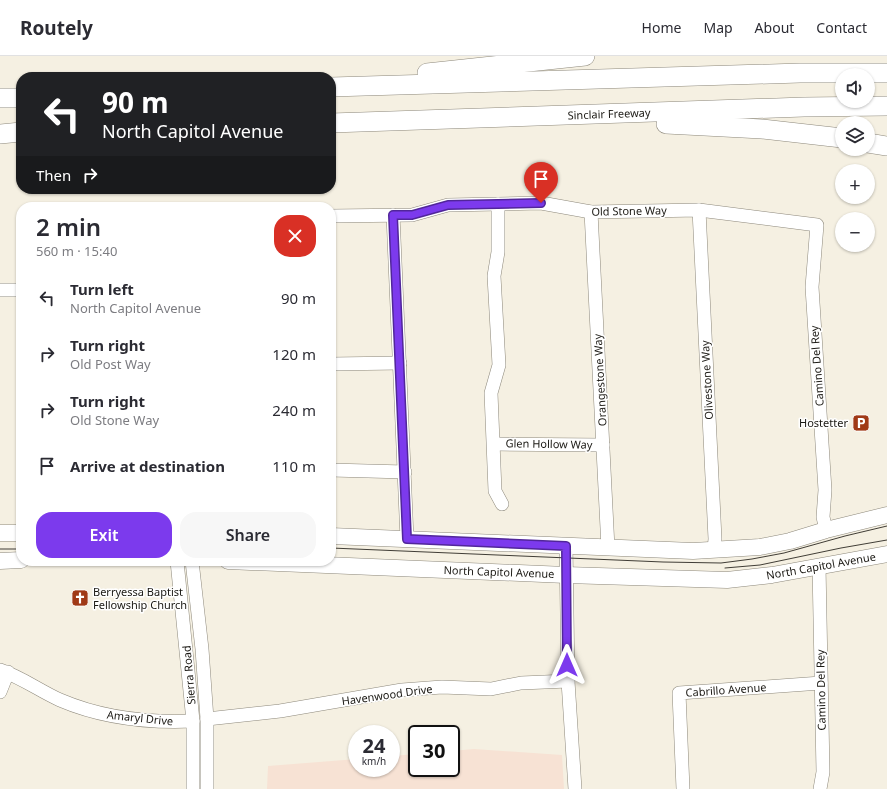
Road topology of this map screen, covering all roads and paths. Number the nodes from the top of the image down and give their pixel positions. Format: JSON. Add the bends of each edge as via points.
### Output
{"nodes":[{"id":1,"x":585,"y":56,"type":"edge"},
{"id":2,"x":887,"y":73,"type":"edge"},
{"id":3,"x":336,"y":82,"type":"edge"},
{"id":4,"x":336,"y":87,"type":"edge"},
{"id":5,"x":0,"y":97,"type":"edge"},
{"id":6,"x":16,"y":98,"type":"edge"},
{"id":7,"x":887,"y":106,"type":"edge"},
{"id":8,"x":514,"y":118,"type":"junction"},
{"id":9,"x":336,"y":123,"type":"edge"},
{"id":10,"x":16,"y":132,"type":"edge"},
{"id":11,"x":0,"y":134,"type":"edge"},
{"id":12,"x":835,"y":137,"type":"edge"},
{"id":13,"x":875,"y":144,"type":"edge"},
{"id":14,"x":887,"y":146,"type":"edge"},
{"id":15,"x":498,"y":204,"type":"junction"},
{"id":16,"x":699,"y":210,"type":"junction"},
{"id":17,"x":591,"y":212,"type":"junction"},
{"id":18,"x":393,"y":215,"type":"junction"},
{"id":19,"x":336,"y":216,"type":"edge"},
{"id":20,"x":817,"y":225,"type":"joint"},
{"id":21,"x":0,"y":290,"type":"edge"},
{"id":22,"x":16,"y":290,"type":"edge"},
{"id":23,"x":400,"y":363,"type":"junction"},
{"id":24,"x":336,"y":364,"type":"edge"},
{"id":25,"x":494,"y":444,"type":"junction"},
{"id":26,"x":604,"y":445,"type":"junction"},
{"id":27,"x":336,"y":470,"type":"edge"},
{"id":28,"x":405,"y":472,"type":"junction"},
{"id":29,"x":502,"y":504,"type":"dead end"},
{"id":30,"x":887,"y":515,"type":"edge"},
{"id":31,"x":826,"y":530,"type":"junction"},
{"id":32,"x":0,"y":533,"type":"edge"},
{"id":33,"x":16,"y":533,"type":"edge"},
{"id":34,"x":336,"y":536,"type":"edge"},
{"id":35,"x":407,"y":539,"type":"junction"},
{"id":36,"x":566,"y":546,"type":"junction"},
{"id":37,"x":608,"y":548,"type":"junction"},
{"id":38,"x":714,"y":550,"type":"junction"},
{"id":39,"x":887,"y":554,"type":"edge"},
{"id":40,"x":0,"y":560,"type":"edge"},
{"id":41,"x":16,"y":560,"type":"edge"},
{"id":42,"x":336,"y":565,"type":"edge"},
{"id":43,"x":178,"y":566,"type":"edge"},
{"id":44,"x":193,"y":566,"type":"edge"},
{"id":45,"x":819,"y":566,"type":"junction"},
{"id":46,"x":566,"y":575,"type":"junction"},
{"id":47,"x":4,"y":671,"type":"edge"},
{"id":48,"x":568,"y":681,"type":"junction"},
{"id":49,"x":821,"y":682,"type":"junction"},
{"id":50,"x":0,"y":692,"type":"edge"},
{"id":51,"x":207,"y":718,"type":"junction"},
{"id":52,"x":193,"y":721,"type":"junction"},
{"id":53,"x":193,"y":789,"type":"edge"},
{"id":54,"x":207,"y":789,"type":"edge"},
{"id":55,"x":575,"y":789,"type":"edge"},
{"id":56,"x":684,"y":789,"type":"edge"},
{"id":57,"x":820,"y":789,"type":"edge"}],
"edges":[{"from":1,"to":3,"type":"highway"},
{"from":2,"to":4,"type":"highway"},
{"from":5,"to":6,"type":"highway"},
{"from":7,"to":8,"type":"highway","name":"Sinclair Freeway"},
{"from":8,"to":9,"type":"highway","name":"Sinclair Freeway"},
{"from":8,"to":12,"type":"highway","via":[[762,128]]},
{"from":10,"to":11,"type":"highway"},
{"from":13,"to":14,"type":"highway"},
{"from":15,"to":17,"type":"street","name":"Old Stone Way","via":[[541,203]]},
{"from":15,"to":18,"type":"street","name":"Old Stone Way","via":[[448,205],[412,215]]},
{"from":15,"to":25,"type":"street","via":[[498,252],[494,276],[499,365],[491,392]]},
{"from":16,"to":17,"type":"street","name":"Old Stone Way"},
{"from":16,"to":20,"type":"street","name":"Old Stone Way"},
{"from":16,"to":38,"type":"street","name":"Olivestone Way"},
{"from":17,"to":26,"type":"street","name":"Orangestone Way"},
{"from":18,"to":19,"type":"street","name":"Old Stone Way"},
{"from":18,"to":23,"type":"street"},
{"from":20,"to":31,"type":"street","name":"Camino Del Rey","via":[[812,287],[824,490],[823,517]]},
{"from":21,"to":22,"type":"street"},
{"from":23,"to":24,"type":"street"},
{"from":23,"to":28,"type":"street"},
{"from":25,"to":26,"type":"street","name":"Glen Hollow Way"},
{"from":25,"to":29,"type":"street","via":[[495,491]]},
{"from":26,"to":37,"type":"street","name":"Orangestone Way"},
{"from":27,"to":28,"type":"street"},
{"from":28,"to":35,"type":"street"},
{"from":30,"to":31,"type":"main road"},
{"from":31,"to":38,"type":"main road","via":[[760,547]]},
{"from":32,"to":33,"type":"main road"},
{"from":34,"to":35,"type":"main road"},
{"from":35,"to":36,"type":"main road"},
{"from":36,"to":37,"type":"main road"},
{"from":36,"to":46,"type":"street"},
{"from":37,"to":38,"type":"main road"},
{"from":39,"to":45,"type":"main road","name":"North Capitol Avenue"},
{"from":40,"to":41,"type":"main road"},
{"from":42,"to":46,"type":"main road","name":"North Capitol Avenue"},
{"from":43,"to":52,"type":"street","name":"Sierra Road"},
{"from":44,"to":51,"type":"street","name":"Sierra Road"},
{"from":45,"to":46,"type":"main road","name":"North Capitol Avenue","via":[[772,576],[727,580]]},
{"from":45,"to":49,"type":"street","name":"Camino Del Rey"},
{"from":46,"to":48,"type":"street"},
{"from":47,"to":50,"type":"street"},
{"from":47,"to":52,"type":"street","name":"Amaryl Drive","via":[[60,700],[95,712],[122,718]]},
{"from":48,"to":51,"type":"street","name":"Havenwood Drive","via":[[521,683],[491,689],[442,687],[402,690],[280,712]]},
{"from":48,"to":55,"type":"street"},
{"from":49,"to":56,"type":"street","name":"Cabrillo Avenue","via":[[679,693]]},
{"from":49,"to":57,"type":"street","name":"Camino Del Rey","via":[[823,772]]},
{"from":51,"to":54,"type":"street","name":"Sierra Road"},
{"from":52,"to":53,"type":"street","name":"Sierra Road"}]}
